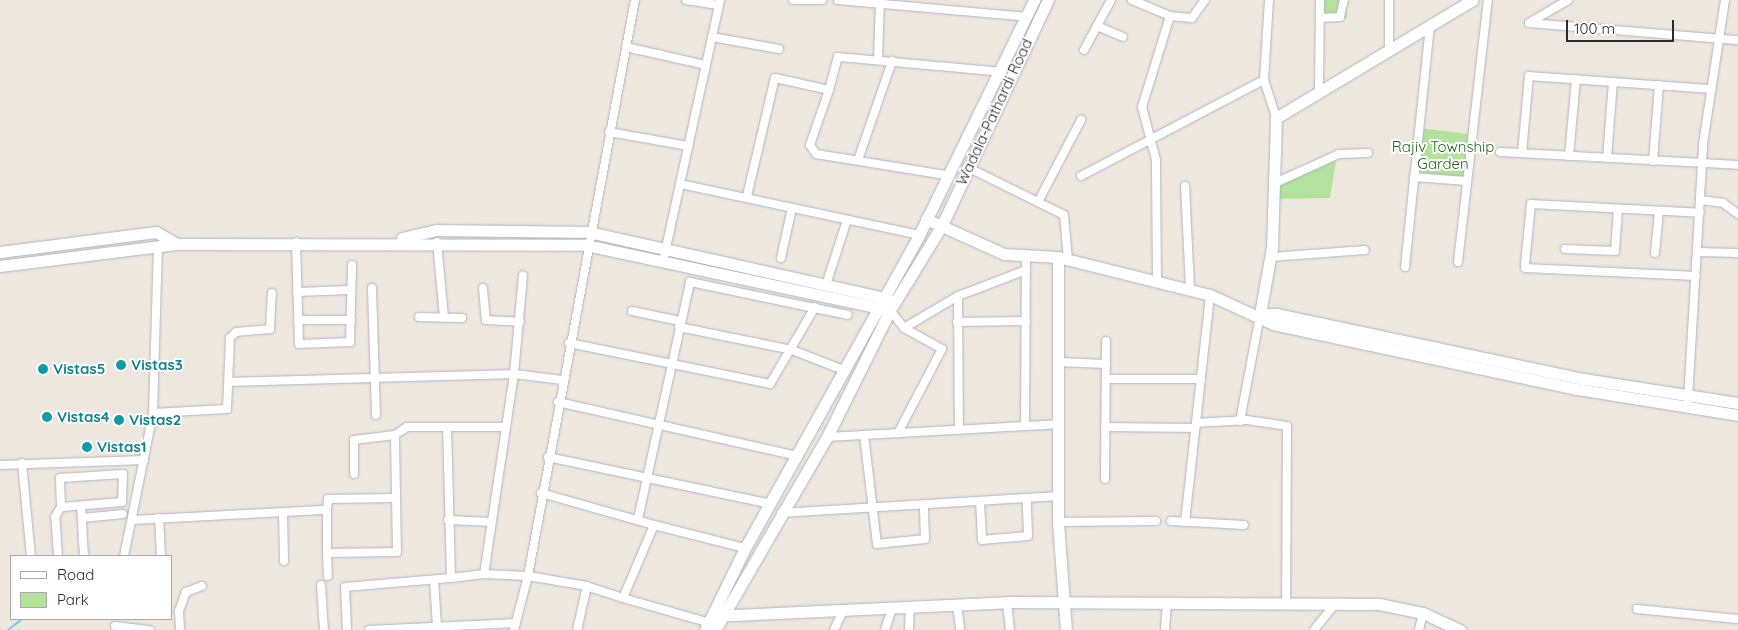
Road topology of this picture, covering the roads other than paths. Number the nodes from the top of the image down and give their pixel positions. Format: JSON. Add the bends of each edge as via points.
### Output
{"nodes":[{"id":1,"x":634,"y":0,"type":"edge"},
{"id":2,"x":686,"y":0,"type":"edge"},
{"id":3,"x":793,"y":0,"type":"edge"},
{"id":4,"x":822,"y":0,"type":"edge"},
{"id":5,"x":838,"y":0,"type":"edge"},
{"id":6,"x":1034,"y":0,"type":"edge"},
{"id":7,"x":1048,"y":0,"type":"edge"},
{"id":8,"x":1111,"y":0,"type":"edge"},
{"id":9,"x":1132,"y":0,"type":"edge"},
{"id":10,"x":1205,"y":0,"type":"edge"},
{"id":11,"x":1269,"y":0,"type":"edge"},
{"id":12,"x":1320,"y":0,"type":"edge"},
{"id":13,"x":1344,"y":0,"type":"edge"},
{"id":14,"x":1389,"y":0,"type":"edge"},
{"id":15,"x":1472,"y":0,"type":"edge"},
{"id":16,"x":1488,"y":0,"type":"edge"},
{"id":17,"x":1568,"y":0,"type":"edge"},
{"id":18,"x":1725,"y":0,"type":"edge"},
{"id":19,"x":880,"y":2,"type":"edge"},
{"id":20,"x":719,"y":3,"type":"edge"},
{"id":21,"x":1170,"y":16,"type":"junction"},
{"id":22,"x":1027,"y":17,"type":"junction"},
{"id":23,"x":1320,"y":18,"type":"junction"},
{"id":24,"x":1430,"y":25,"type":"junction"},
{"id":25,"x":1097,"y":26,"type":"junction"},
{"id":26,"x":712,"y":36,"type":"junction"},
{"id":27,"x":1123,"y":37,"type":"dead end"},
{"id":28,"x":1719,"y":39,"type":"junction"},
{"id":29,"x":1738,"y":40,"type":"edge"},
{"id":30,"x":626,"y":47,"type":"junction"},
{"id":31,"x":1389,"y":49,"type":"junction"},
{"id":32,"x":779,"y":50,"type":"dead end"},
{"id":33,"x":1084,"y":50,"type":"dead end"},
{"id":34,"x":878,"y":60,"type":"junction"},
{"id":35,"x":892,"y":61,"type":"junction"},
{"id":36,"x":706,"y":65,"type":"junction"},
{"id":37,"x":1002,"y":72,"type":"junction"},
{"id":38,"x":1576,"y":79,"type":"junction"},
{"id":39,"x":1264,"y":80,"type":"junction"},
{"id":40,"x":1613,"y":82,"type":"junction"},
{"id":41,"x":1659,"y":85,"type":"junction"},
{"id":42,"x":1712,"y":89,"type":"junction"},
{"id":43,"x":829,"y":90,"type":"junction"},
{"id":44,"x":1319,"y":90,"type":"junction"},
{"id":45,"x":1276,"y":118,"type":"junction"},
{"id":46,"x":1081,"y":120,"type":"dead end"},
{"id":47,"x":609,"y":132,"type":"junction"},
{"id":48,"x":1151,"y":136,"type":"junction"},
{"id":49,"x":688,"y":146,"type":"junction"},
{"id":50,"x":1500,"y":152,"type":"dead end"},
{"id":51,"x":1368,"y":153,"type":"dead end"},
{"id":52,"x":1522,"y":153,"type":"junction"},
{"id":53,"x":1569,"y":156,"type":"junction"},
{"id":54,"x":1607,"y":158,"type":"junction"},
{"id":55,"x":858,"y":160,"type":"junction"},
{"id":56,"x":1653,"y":161,"type":"junction"},
{"id":57,"x":1702,"y":164,"type":"junction"},
{"id":58,"x":1738,"y":165,"type":"edge"},
{"id":59,"x":967,"y":167,"type":"junction"},
{"id":60,"x":945,"y":175,"type":"junction"},
{"id":61,"x":1081,"y":176,"type":"dead end"},
{"id":62,"x":1414,"y":177,"type":"junction"},
{"id":63,"x":1466,"y":181,"type":"junction"},
{"id":64,"x":1274,"y":183,"type":"junction"},
{"id":65,"x":680,"y":184,"type":"junction"},
{"id":66,"x":1185,"y":186,"type":"dead end"},
{"id":67,"x":747,"y":196,"type":"junction"},
{"id":68,"x":1700,"y":200,"type":"junction"},
{"id":69,"x":1038,"y":202,"type":"junction"},
{"id":70,"x":792,"y":208,"type":"junction"},
{"id":71,"x":1618,"y":209,"type":"junction"},
{"id":72,"x":1659,"y":211,"type":"junction"},
{"id":73,"x":1700,"y":213,"type":"junction"},
{"id":74,"x":1738,"y":214,"type":"edge"},
{"id":75,"x":926,"y":219,"type":"junction"},
{"id":76,"x":847,"y":220,"type":"junction"},
{"id":77,"x":942,"y":225,"type":"junction"},
{"id":78,"x":589,"y":232,"type":"junction"},
{"id":79,"x":919,"y":235,"type":"junction"},
{"id":80,"x":394,"y":241,"type":"junction"},
{"id":81,"x":296,"y":242,"type":"junction"},
{"id":82,"x":437,"y":242,"type":"junction"},
{"id":83,"x":177,"y":244,"type":"junction"},
{"id":84,"x":586,"y":245,"type":"junction"},
{"id":85,"x":158,"y":246,"type":"junction"},
{"id":86,"x":665,"y":249,"type":"junction"},
{"id":87,"x":1565,"y":249,"type":"dead end"},
{"id":88,"x":1366,"y":250,"type":"dead end"},
{"id":89,"x":0,"y":252,"type":"edge"},
{"id":90,"x":1698,"y":252,"type":"junction"},
{"id":91,"x":1738,"y":253,"type":"edge"},
{"id":92,"x":1655,"y":254,"type":"dead end"},
{"id":93,"x":1026,"y":256,"type":"junction"},
{"id":94,"x":1270,"y":257,"type":"junction"},
{"id":95,"x":781,"y":258,"type":"dead end"},
{"id":96,"x":1063,"y":258,"type":"junction"},
{"id":97,"x":662,"y":262,"type":"junction"},
{"id":98,"x":1458,"y":262,"type":"dead end"},
{"id":99,"x":352,"y":264,"type":"dead end"},
{"id":100,"x":0,"y":266,"type":"edge"},
{"id":101,"x":1405,"y":267,"type":"dead end"},
{"id":102,"x":1026,"y":270,"type":"junction"},
{"id":103,"x":523,"y":275,"type":"dead end"},
{"id":104,"x":1696,"y":276,"type":"junction"},
{"id":105,"x":1157,"y":282,"type":"junction"},
{"id":106,"x":826,"y":285,"type":"junction"},
{"id":107,"x":372,"y":288,"type":"dead end"},
{"id":108,"x":483,"y":288,"type":"dead end"},
{"id":109,"x":351,"y":290,"type":"junction"},
{"id":110,"x":1190,"y":290,"type":"junction"},
{"id":111,"x":297,"y":292,"type":"junction"},
{"id":112,"x":272,"y":293,"type":"dead end"},
{"id":113,"x":1210,"y":295,"type":"junction"},
{"id":114,"x":958,"y":296,"type":"junction"},
{"id":115,"x":883,"y":298,"type":"junction"},
{"id":116,"x":893,"y":306,"type":"junction"},
{"id":117,"x":815,"y":307,"type":"junction"},
{"id":118,"x":876,"y":310,"type":"junction"},
{"id":119,"x":632,"y":311,"type":"dead end"},
{"id":120,"x":1260,"y":314,"type":"junction"},
{"id":121,"x":848,"y":315,"type":"dead end"},
{"id":122,"x":419,"y":317,"type":"dead end"},
{"id":123,"x":444,"y":318,"type":"junction"},
{"id":124,"x":462,"y":318,"type":"dead end"},
{"id":125,"x":298,"y":320,"type":"junction"},
{"id":126,"x":351,"y":320,"type":"junction"},
{"id":127,"x":1026,"y":321,"type":"junction"},
{"id":128,"x":520,"y":322,"type":"junction"},
{"id":129,"x":957,"y":322,"type":"junction"},
{"id":130,"x":680,"y":324,"type":"junction"},
{"id":131,"x":904,"y":328,"type":"junction"},
{"id":132,"x":1106,"y":341,"type":"dead end"},
{"id":133,"x":569,"y":343,"type":"junction"},
{"id":134,"x":942,"y":348,"type":"junction"},
{"id":135,"x":792,"y":350,"type":"junction"},
{"id":136,"x":958,"y":355,"type":"junction"},
{"id":137,"x":1058,"y":362,"type":"junction"},
{"id":138,"x":671,"y":364,"type":"junction"},
{"id":139,"x":1106,"y":364,"type":"junction"},
{"id":140,"x":846,"y":371,"type":"junction"},
{"id":141,"x":514,"y":374,"type":"junction"},
{"id":142,"x":374,"y":375,"type":"junction"},
{"id":143,"x":1106,"y":379,"type":"junction"},
{"id":144,"x":1201,"y":379,"type":"junction"},
{"id":145,"x":562,"y":380,"type":"junction"},
{"id":146,"x":230,"y":382,"type":"junction"},
{"id":147,"x":1688,"y":401,"type":"junction"},
{"id":148,"x":558,"y":402,"type":"junction"},
{"id":149,"x":1738,"y":403,"type":"edge"},
{"id":150,"x":153,"y":413,"type":"junction"},
{"id":151,"x":376,"y":415,"type":"dead end"},
{"id":152,"x":1738,"y":415,"type":"edge"},
{"id":153,"x":1240,"y":421,"type":"junction"},
{"id":154,"x":658,"y":424,"type":"junction"},
{"id":155,"x":1058,"y":424,"type":"junction"},
{"id":156,"x":1196,"y":425,"type":"junction"},
{"id":157,"x":1025,"y":426,"type":"junction"},
{"id":158,"x":505,"y":427,"type":"junction"},
{"id":159,"x":1105,"y":427,"type":"junction"},
{"id":160,"x":447,"y":428,"type":"junction"},
{"id":161,"x":959,"y":430,"type":"junction"},
{"id":162,"x":898,"y":433,"type":"junction"},
{"id":163,"x":395,"y":435,"type":"junction"},
{"id":164,"x":864,"y":435,"type":"junction"},
{"id":165,"x":827,"y":436,"type":"junction"},
{"id":166,"x":798,"y":456,"type":"junction"},
{"id":167,"x":548,"y":457,"type":"junction"},
{"id":168,"x":144,"y":460,"type":"junction"},
{"id":169,"x":22,"y":463,"type":"junction"},
{"id":170,"x":0,"y":465,"type":"edge"},
{"id":171,"x":354,"y":474,"type":"dead end"},
{"id":172,"x":648,"y":476,"type":"junction"},
{"id":173,"x":1105,"y":479,"type":"dead end"},
{"id":174,"x":541,"y":493,"type":"junction"},
{"id":175,"x":1058,"y":496,"type":"junction"},
{"id":176,"x":396,"y":498,"type":"junction"},
{"id":177,"x":1027,"y":498,"type":"junction"},
{"id":178,"x":980,"y":501,"type":"junction"},
{"id":179,"x":771,"y":504,"type":"junction"},
{"id":180,"x":924,"y":505,"type":"junction"},
{"id":181,"x":81,"y":506,"type":"junction"},
{"id":182,"x":61,"y":507,"type":"junction"},
{"id":183,"x":327,"y":510,"type":"junction"},
{"id":184,"x":870,"y":510,"type":"junction"},
{"id":185,"x":283,"y":512,"type":"junction"},
{"id":186,"x":781,"y":513,"type":"junction"},
{"id":187,"x":123,"y":514,"type":"dead end"},
{"id":188,"x":82,"y":518,"type":"junction"},
{"id":189,"x":159,"y":518,"type":"junction"},
{"id":190,"x":638,"y":519,"type":"junction"},
{"id":191,"x":132,"y":520,"type":"junction"},
{"id":192,"x":448,"y":520,"type":"junction"},
{"id":193,"x":1156,"y":521,"type":"dead end"},
{"id":194,"x":1171,"y":521,"type":"dead end"},
{"id":195,"x":491,"y":522,"type":"junction"},
{"id":196,"x":1058,"y":522,"type":"junction"},
{"id":197,"x":1185,"y":522,"type":"junction"},
{"id":198,"x":654,"y":525,"type":"junction"},
{"id":199,"x":1244,"y":525,"type":"dead end"},
{"id":200,"x":745,"y":548,"type":"junction"},
{"id":201,"x":327,"y":553,"type":"junction"},
{"id":202,"x":31,"y":555,"type":"edge"},
{"id":203,"x":58,"y":555,"type":"edge"},
{"id":204,"x":84,"y":555,"type":"edge"},
{"id":205,"x":124,"y":555,"type":"edge"},
{"id":206,"x":161,"y":555,"type":"edge"},
{"id":207,"x":284,"y":561,"type":"dead end"},
{"id":208,"x":484,"y":574,"type":"junction"},
{"id":209,"x":328,"y":576,"type":"dead end"},
{"id":210,"x":528,"y":576,"type":"junction"},
{"id":211,"x":450,"y":578,"type":"junction"},
{"id":212,"x":434,"y":580,"type":"junction"},
{"id":213,"x":321,"y":584,"type":"dead end"},
{"id":214,"x":202,"y":586,"type":"dead end"},
{"id":215,"x":587,"y":586,"type":"junction"},
{"id":216,"x":623,"y":598,"type":"junction"},
{"id":217,"x":1007,"y":602,"type":"junction"},
{"id":218,"x":1063,"y":602,"type":"junction"},
{"id":219,"x":1166,"y":602,"type":"junction"},
{"id":220,"x":1286,"y":603,"type":"junction"},
{"id":221,"x":1336,"y":603,"type":"junction"},
{"id":222,"x":957,"y":604,"type":"junction"},
{"id":223,"x":910,"y":607,"type":"junction"},
{"id":224,"x":892,"y":608,"type":"junction"},
{"id":225,"x":1637,"y":609,"type":"dead end"},
{"id":226,"x":843,"y":611,"type":"junction"},
{"id":227,"x":1423,"y":614,"type":"junction"},
{"id":228,"x":1738,"y":619,"type":"edge"},
{"id":229,"x":713,"y":624,"type":"edge"},
{"id":230,"x":115,"y":625,"type":"edge"},
{"id":231,"x":437,"y":626,"type":"junction"},
{"id":232,"x":515,"y":626,"type":"edge"},
{"id":233,"x":416,"y":629,"type":"edge"},
{"id":234,"x":150,"y":630,"type":"edge"},
{"id":235,"x":180,"y":630,"type":"edge"},
{"id":236,"x":324,"y":630,"type":"edge"},
{"id":237,"x":347,"y":630,"type":"edge"},
{"id":238,"x":369,"y":630,"type":"edge"},
{"id":239,"x":577,"y":630,"type":"edge"},
{"id":240,"x":834,"y":630,"type":"edge"},
{"id":241,"x":885,"y":630,"type":"edge"},
{"id":242,"x":909,"y":630,"type":"edge"},
{"id":243,"x":960,"y":630,"type":"edge"},
{"id":244,"x":1010,"y":630,"type":"edge"},
{"id":245,"x":1066,"y":630,"type":"edge"},
{"id":246,"x":1165,"y":630,"type":"edge"},
{"id":247,"x":1314,"y":630,"type":"edge"},
{"id":248,"x":1419,"y":630,"type":"edge"},
{"id":249,"x":1460,"y":630,"type":"edge"}],
"edges":[{"from":1,"to":30,"type":"street"},
{"from":2,"to":20,"type":"street"},
{"from":3,"to":4,"type":"street"},
{"from":5,"to":19,"type":"street"},
{"from":6,"to":22,"type":"main road","name":"Wadala-Pathardi Road"},
{"from":7,"to":59,"type":"main road","name":"Wadala-Pathardi Road"},
{"from":8,"to":25,"type":"street"},
{"from":9,"to":21,"type":"street"},
{"from":10,"to":21,"type":"street","via":[[1192,18]]},
{"from":11,"to":39,"type":"street"},
{"from":12,"to":23,"type":"street"},
{"from":13,"to":23,"type":"street","via":[[1340,18]]},
{"from":14,"to":31,"type":"street"},
{"from":15,"to":24,"type":"main road"},
{"from":16,"to":63,"type":"street"},
{"from":17,"to":28,"type":"street","via":[[1529,23]]},
{"from":18,"to":28,"type":"street"},
{"from":19,"to":22,"type":"street"},
{"from":19,"to":34,"type":"street"},
{"from":20,"to":26,"type":"street"},
{"from":21,"to":48,"type":"street","via":[[1142,107]]},
{"from":22,"to":37,"type":"main road","name":"Wadala-Pathardi Road"},
{"from":23,"to":44,"type":"street"},
{"from":24,"to":31,"type":"main road"},
{"from":24,"to":62,"type":"street"},
{"from":25,"to":27,"type":"street"},
{"from":25,"to":33,"type":"street"},
{"from":26,"to":32,"type":"street"},
{"from":26,"to":36,"type":"street"},
{"from":28,"to":29,"type":"street"},
{"from":28,"to":42,"type":"street"},
{"from":30,"to":36,"type":"street"},
{"from":30,"to":47,"type":"street"},
{"from":31,"to":44,"type":"main road"},
{"from":34,"to":35,"type":"street"},
{"from":34,"to":43,"type":"street","via":[[838,57]]},
{"from":35,"to":37,"type":"street"},
{"from":35,"to":55,"type":"street"},
{"from":36,"to":49,"type":"street"},
{"from":37,"to":60,"type":"main road","name":"Wadala-Pathardi Road"},
{"from":38,"to":40,"type":"street"},
{"from":38,"to":52,"type":"street","via":[[1529,76]]},
{"from":38,"to":53,"type":"street"},
{"from":39,"to":45,"type":"street"},
{"from":39,"to":48,"type":"street"},
{"from":40,"to":41,"type":"street"},
{"from":40,"to":54,"type":"street"},
{"from":41,"to":42,"type":"street"},
{"from":41,"to":56,"type":"street"},
{"from":42,"to":57,"type":"street"},
{"from":43,"to":55,"type":"street","via":[[812,151]]},
{"from":43,"to":67,"type":"street","via":[[775,78]]},
{"from":44,"to":45,"type":"main road"},
{"from":45,"to":64,"type":"main road"},
{"from":46,"to":69,"type":"street"},
{"from":47,"to":49,"type":"street"},
{"from":47,"to":78,"type":"street"},
{"from":48,"to":61,"type":"street"},
{"from":48,"to":105,"type":"street","via":[[1156,160]]},
{"from":49,"to":65,"type":"street"},
{"from":50,"to":52,"type":"street"},
{"from":51,"to":64,"type":"street","via":[[1338,154]]},
{"from":52,"to":53,"type":"street"},
{"from":53,"to":54,"type":"street"},
{"from":54,"to":56,"type":"street"},
{"from":55,"to":60,"type":"street"},
{"from":56,"to":57,"type":"street"},
{"from":57,"to":58,"type":"street"},
{"from":57,"to":68,"type":"street"},
{"from":59,"to":69,"type":"street"},
{"from":59,"to":77,"type":"main road","name":"Wadala-Pathardi Road"},
{"from":60,"to":75,"type":"main road","name":"Wadala-Pathardi Road"},
{"from":62,"to":63,"type":"street"},
{"from":62,"to":101,"type":"street"},
{"from":63,"to":98,"type":"street"},
{"from":64,"to":94,"type":"main road"},
{"from":65,"to":67,"type":"street"},
{"from":65,"to":86,"type":"street"},
{"from":66,"to":110,"type":"street"},
{"from":67,"to":70,"type":"street"},
{"from":68,"to":73,"type":"street"},
{"from":68,"to":74,"type":"street","via":[[1723,203]]},
{"from":69,"to":96,"type":"street","via":[[1064,215]]},
{"from":70,"to":76,"type":"street"},
{"from":70,"to":95,"type":"street"},
{"from":71,"to":72,"type":"street"},
{"from":71,"to":87,"type":"street","via":[[1615,251]]},
{"from":71,"to":104,"type":"street","via":[[1531,204],[1525,266]]},
{"from":72,"to":73,"type":"street"},
{"from":72,"to":92,"type":"street"},
{"from":73,"to":90,"type":"street"},
{"from":75,"to":77,"type":"main road"},
{"from":75,"to":79,"type":"main road","name":"Wadala-Pathardi Road"},
{"from":76,"to":79,"type":"street"},
{"from":76,"to":106,"type":"street"},
{"from":77,"to":93,"type":"main road","via":[[1004,254]]},
{"from":77,"to":116,"type":"main road","name":"Wadala-Pathardi Road"},
{"from":78,"to":80,"type":"main road","via":[[436,230]]},
{"from":78,"to":84,"type":"street"},
{"from":78,"to":86,"type":"main road"},
{"from":79,"to":115,"type":"main road","name":"Wadala-Pathardi Road"},
{"from":80,"to":81,"type":"main road"},
{"from":80,"to":82,"type":"main road"},
{"from":81,"to":83,"type":"main road"},
{"from":81,"to":111,"type":"street"},
{"from":82,"to":84,"type":"main road"},
{"from":82,"to":123,"type":"street"},
{"from":83,"to":85,"type":"main road"},
{"from":83,"to":89,"type":"main road","via":[[156,232]]},
{"from":84,"to":97,"type":"main road"},
{"from":84,"to":133,"type":"street"},
{"from":85,"to":100,"type":"main road"},
{"from":85,"to":150,"type":"street"},
{"from":86,"to":97,"type":"street"},
{"from":86,"to":106,"type":"main road"},
{"from":88,"to":94,"type":"street"},
{"from":90,"to":91,"type":"street"},
{"from":90,"to":104,"type":"street"},
{"from":93,"to":96,"type":"main road"},
{"from":93,"to":102,"type":"street"},
{"from":94,"to":120,"type":"main road"},
{"from":96,"to":105,"type":"main road"},
{"from":96,"to":137,"type":"main road"},
{"from":97,"to":118,"type":"main road"},
{"from":99,"to":109,"type":"street"},
{"from":102,"to":114,"type":"street"},
{"from":102,"to":127,"type":"street"},
{"from":103,"to":128,"type":"street"},
{"from":104,"to":147,"type":"street"},
{"from":105,"to":110,"type":"main road"},
{"from":106,"to":115,"type":"main road"},
{"from":107,"to":142,"type":"street"},
{"from":108,"to":128,"type":"street","via":[[486,320]]},
{"from":109,"to":111,"type":"street"},
{"from":109,"to":126,"type":"street"},
{"from":110,"to":113,"type":"main road"},
{"from":111,"to":125,"type":"street"},
{"from":112,"to":146,"type":"street","via":[[270,329],[231,335]]},
{"from":113,"to":120,"type":"main road"},
{"from":113,"to":144,"type":"street"},
{"from":114,"to":129,"type":"street"},
{"from":114,"to":131,"type":"street"},
{"from":115,"to":116,"type":"main road"},
{"from":115,"to":118,"type":"main road","name":"Wadala-Pathardi Road"},
{"from":116,"to":118,"type":"main road"},
{"from":116,"to":131,"type":"street"},
{"from":116,"to":165,"type":"main road","name":"Wadala-Pathardi Road"},
{"from":117,"to":121,"type":"street"},
{"from":117,"to":130,"type":"street","via":[[692,280]]},
{"from":117,"to":135,"type":"street"},
{"from":118,"to":140,"type":"main road","name":"Wadala-Pathardi Road"},
{"from":119,"to":130,"type":"street"},
{"from":120,"to":147,"type":"main road","via":[[1277,314]]},
{"from":120,"to":153,"type":"street"},
{"from":122,"to":123,"type":"street"},
{"from":123,"to":124,"type":"street"},
{"from":125,"to":126,"type":"street"},
{"from":125,"to":126,"type":"street","via":[[302,345],[348,344]]},
{"from":127,"to":129,"type":"street"},
{"from":127,"to":157,"type":"street"},
{"from":128,"to":141,"type":"street"},
{"from":129,"to":136,"type":"street"},
{"from":130,"to":135,"type":"street"},
{"from":130,"to":138,"type":"street"},
{"from":131,"to":134,"type":"street"},
{"from":132,"to":139,"type":"street"},
{"from":133,"to":138,"type":"street"},
{"from":133,"to":145,"type":"street"},
{"from":134,"to":136,"type":"street"},
{"from":134,"to":162,"type":"street"},
{"from":135,"to":138,"type":"street","via":[[770,384]]},
{"from":135,"to":140,"type":"street"},
{"from":136,"to":161,"type":"street"},
{"from":137,"to":139,"type":"street"},
{"from":137,"to":155,"type":"main road"},
{"from":138,"to":154,"type":"street"},
{"from":139,"to":143,"type":"street"},
{"from":140,"to":166,"type":"main road","name":"Wadala-Pathardi Road"},
{"from":141,"to":142,"type":"street"},
{"from":141,"to":145,"type":"street"},
{"from":141,"to":158,"type":"street"},
{"from":142,"to":146,"type":"street"},
{"from":142,"to":151,"type":"street"},
{"from":143,"to":144,"type":"street"},
{"from":143,"to":159,"type":"street"},
{"from":144,"to":156,"type":"street"},
{"from":145,"to":148,"type":"street"},
{"from":146,"to":150,"type":"street","via":[[229,404],[224,410]]},
{"from":147,"to":149,"type":"main road"},
{"from":147,"to":152,"type":"main road"},
{"from":148,"to":154,"type":"street"},
{"from":148,"to":167,"type":"street"},
{"from":150,"to":168,"type":"street"},
{"from":153,"to":156,"type":"street"},
{"from":153,"to":220,"type":"street","via":[[1287,426]]},
{"from":154,"to":166,"type":"street"},
{"from":154,"to":172,"type":"street"},
{"from":155,"to":157,"type":"street"},
{"from":155,"to":175,"type":"main road"},
{"from":156,"to":159,"type":"street"},
{"from":156,"to":197,"type":"street"},
{"from":157,"to":161,"type":"street"},
{"from":158,"to":160,"type":"street"},
{"from":158,"to":195,"type":"street"},
{"from":159,"to":173,"type":"street"},
{"from":160,"to":163,"type":"street","via":[[407,427]]},
{"from":160,"to":192,"type":"street"},
{"from":161,"to":162,"type":"street"},
{"from":162,"to":164,"type":"street"},
{"from":163,"to":171,"type":"street","via":[[354,440]]},
{"from":163,"to":176,"type":"street"},
{"from":164,"to":165,"type":"street"},
{"from":164,"to":184,"type":"street"},
{"from":165,"to":186,"type":"main road","name":"Wadala-Pathardi Road"},
{"from":166,"to":179,"type":"main road","name":"Wadala-Pathardi Road"},
{"from":167,"to":172,"type":"street"},
{"from":167,"to":174,"type":"street"},
{"from":168,"to":169,"type":"street"},
{"from":168,"to":191,"type":"street"},
{"from":169,"to":170,"type":"street"},
{"from":169,"to":202,"type":"street"},
{"from":172,"to":179,"type":"street"},
{"from":172,"to":190,"type":"street"},
{"from":174,"to":190,"type":"street"},
{"from":174,"to":210,"type":"street"},
{"from":175,"to":177,"type":"street"},
{"from":175,"to":196,"type":"main road"},
{"from":176,"to":183,"type":"street","via":[[328,499]]},
{"from":176,"to":201,"type":"street","via":[[397,552]]},
{"from":177,"to":178,"type":"street"},
{"from":177,"to":178,"type":"street","via":[[1028,536],[982,540]]},
{"from":178,"to":180,"type":"street"},
{"from":179,"to":200,"type":"main road","name":"Wadala-Pathardi Road"},
{"from":180,"to":184,"type":"street"},
{"from":180,"to":184,"type":"street","via":[[925,539],[876,544]]},
{"from":181,"to":182,"type":"street"},
{"from":181,"to":182,"type":"street","via":[[123,501],[123,474],[61,477]]},
{"from":181,"to":188,"type":"street"},
{"from":182,"to":203,"type":"street","via":[[55,517]]},
{"from":183,"to":185,"type":"street"},
{"from":183,"to":201,"type":"street"},
{"from":184,"to":186,"type":"street"},
{"from":185,"to":189,"type":"street"},
{"from":185,"to":207,"type":"street"},
{"from":186,"to":229,"type":"main road","name":"Wadala-Pathardi Road"},
{"from":187,"to":188,"type":"street"},
{"from":188,"to":204,"type":"street"},
{"from":189,"to":191,"type":"street"},
{"from":189,"to":206,"type":"street"},
{"from":190,"to":198,"type":"street"},
{"from":191,"to":205,"type":"street"},
{"from":192,"to":195,"type":"street"},
{"from":192,"to":211,"type":"street"},
{"from":193,"to":196,"type":"street"},
{"from":194,"to":197,"type":"street"},
{"from":195,"to":208,"type":"street"},
{"from":196,"to":218,"type":"main road"},
{"from":197,"to":199,"type":"street"},
{"from":198,"to":200,"type":"street"},
{"from":198,"to":216,"type":"street"},
{"from":200,"to":229,"type":"main road","name":"Wadala-Pathardi Road"},
{"from":201,"to":209,"type":"street"},
{"from":208,"to":210,"type":"street"},
{"from":208,"to":211,"type":"street"},
{"from":210,"to":215,"type":"street"},
{"from":210,"to":232,"type":"street"},
{"from":211,"to":212,"type":"street"},
{"from":212,"to":231,"type":"street"},
{"from":212,"to":237,"type":"street","via":[[345,587]]},
{"from":213,"to":236,"type":"street"},
{"from":214,"to":235,"type":"street","via":[[186,592],[179,611]]},
{"from":215,"to":216,"type":"street"},
{"from":215,"to":239,"type":"street"},
{"from":216,"to":229,"type":"street"},
{"from":217,"to":218,"type":"main road"},
{"from":217,"to":222,"type":"main road"},
{"from":217,"to":244,"type":"street"},
{"from":218,"to":219,"type":"main road"},
{"from":218,"to":245,"type":"main road"},
{"from":219,"to":220,"type":"main road"},
{"from":219,"to":246,"type":"street"},
{"from":220,"to":221,"type":"main road"},
{"from":221,"to":227,"type":"main road","via":[[1379,604]]},
{"from":221,"to":247,"type":"street"},
{"from":222,"to":223,"type":"main road"},
{"from":222,"to":243,"type":"street"},
{"from":223,"to":224,"type":"main road"},
{"from":223,"to":242,"type":"street"},
{"from":224,"to":226,"type":"main road"},
{"from":224,"to":241,"type":"street"},
{"from":225,"to":228,"type":"street"},
{"from":226,"to":229,"type":"main road"},
{"from":226,"to":240,"type":"street"},
{"from":227,"to":248,"type":"street"},
{"from":227,"to":249,"type":"main road"},
{"from":230,"to":234,"type":"street"},
{"from":231,"to":232,"type":"street"},
{"from":231,"to":233,"type":"street"},
{"from":233,"to":238,"type":"street"}]}
